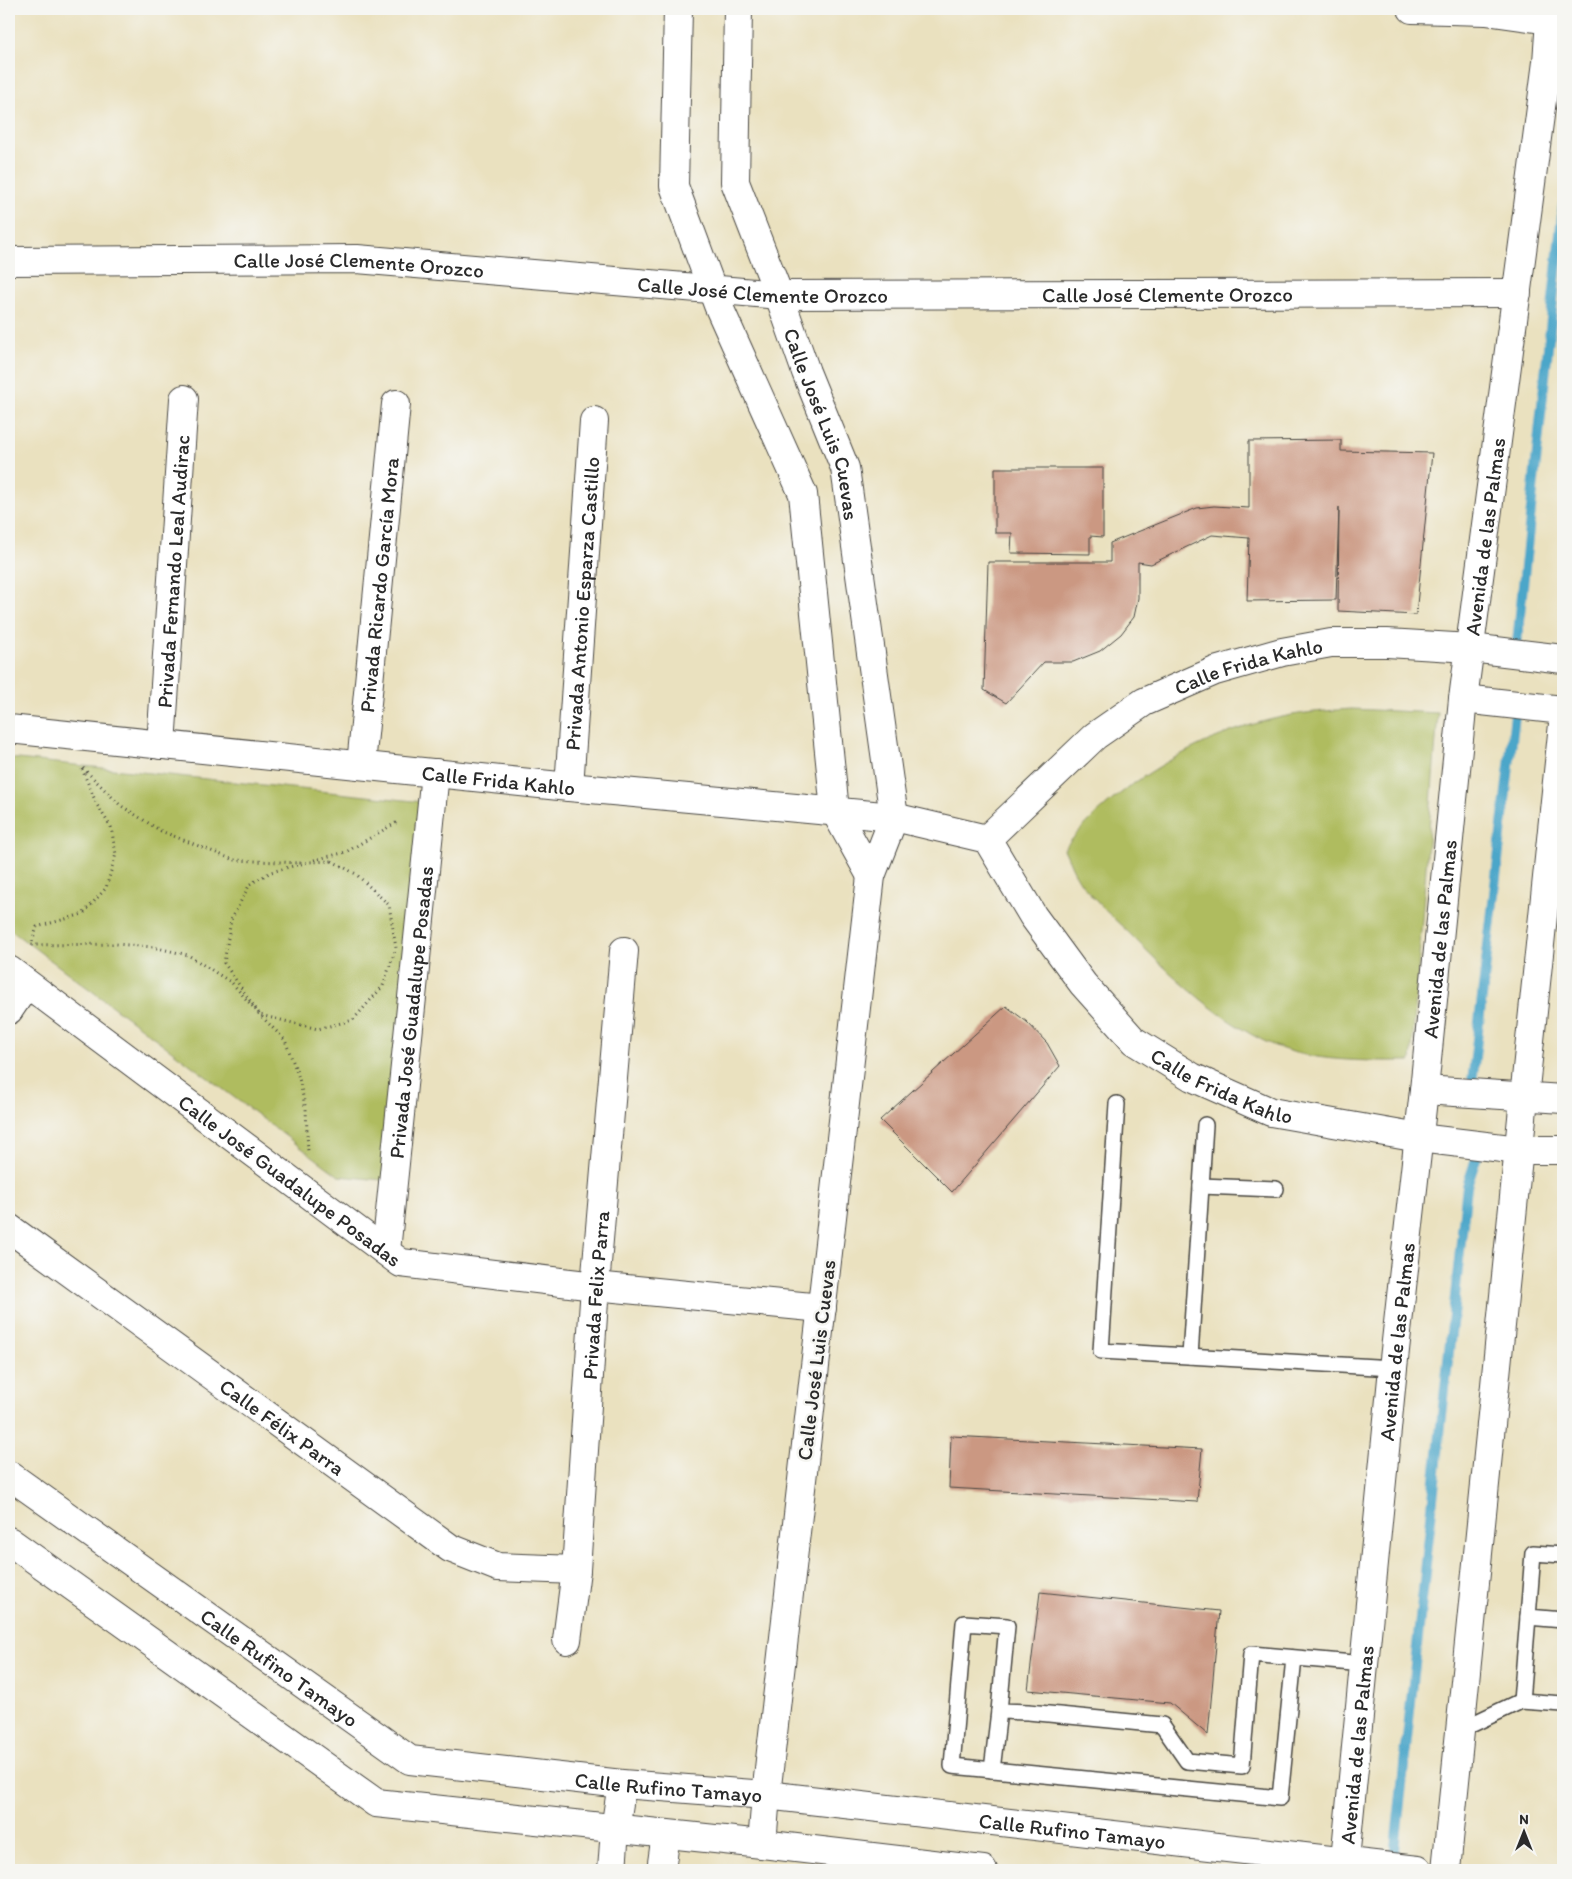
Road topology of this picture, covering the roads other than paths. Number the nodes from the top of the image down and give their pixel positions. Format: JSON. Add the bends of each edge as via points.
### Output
{"nodes":[{"id":1,"x":678,"y":9,"type":"edge"},
{"id":2,"x":738,"y":9,"type":"edge"},
{"id":3,"x":1412,"y":9,"type":"edge"},
{"id":4,"x":1554,"y":16,"type":"edge"},
{"id":5,"x":9,"y":261,"type":"edge"},
{"id":6,"x":712,"y":288,"type":"junction"},
{"id":7,"x":1517,"y":293,"type":"junction"},
{"id":8,"x":779,"y":294,"type":"junction"},
{"id":9,"x":184,"y":399,"type":"dead end"},
{"id":10,"x":396,"y":404,"type":"dead end"},
{"id":11,"x":594,"y":421,"type":"dead end"},
{"id":12,"x":1471,"y":648,"type":"junction"},
{"id":13,"x":1563,"y":659,"type":"edge"},
{"id":14,"x":1463,"y":699,"type":"junction"},
{"id":15,"x":1563,"y":710,"type":"edge"},
{"id":16,"x":1563,"y":724,"type":"edge"},
{"id":17,"x":9,"y":729,"type":"edge"},
{"id":18,"x":161,"y":745,"type":"junction"},
{"id":19,"x":361,"y":765,"type":"junction"},
{"id":20,"x":435,"y":773,"type":"junction"},
{"id":21,"x":569,"y":787,"type":"junction"},
{"id":22,"x":836,"y":811,"type":"junction"},
{"id":23,"x":894,"y":818,"type":"junction"},
{"id":24,"x":987,"y":839,"type":"junction"},
{"id":25,"x":871,"y":876,"type":"junction"},
{"id":26,"x":624,"y":951,"type":"dead end"},
{"id":27,"x":18,"y":978,"type":"edge"},
{"id":28,"x":9,"y":1010,"type":"edge"},
{"id":29,"x":1424,"y":1090,"type":"junction"},
{"id":30,"x":1524,"y":1098,"type":"junction"},
{"id":31,"x":1563,"y":1099,"type":"edge"},
{"id":32,"x":1117,"y":1104,"type":"dead end"},
{"id":33,"x":1205,"y":1125,"type":"dead end"},
{"id":34,"x":1419,"y":1138,"type":"junction"},
{"id":35,"x":1519,"y":1150,"type":"junction"},
{"id":36,"x":1563,"y":1150,"type":"edge"},
{"id":37,"x":1202,"y":1186,"type":"junction"},
{"id":38,"x":1276,"y":1189,"type":"dead end"},
{"id":39,"x":9,"y":1228,"type":"edge"},
{"id":40,"x":386,"y":1251,"type":"junction"},
{"id":41,"x":595,"y":1286,"type":"junction"},
{"id":42,"x":822,"y":1308,"type":"junction"},
{"id":43,"x":1190,"y":1356,"type":"junction"},
{"id":44,"x":1393,"y":1368,"type":"junction"},
{"id":45,"x":9,"y":1475,"type":"edge"},
{"id":46,"x":9,"y":1541,"type":"edge"},
{"id":47,"x":1563,"y":1556,"type":"edge"},
{"id":48,"x":576,"y":1570,"type":"junction"},
{"id":49,"x":1528,"y":1617,"type":"junction"},
{"id":50,"x":1563,"y":1620,"type":"edge"},
{"id":51,"x":567,"y":1640,"type":"dead end"},
{"id":52,"x":1294,"y":1658,"type":"junction"},
{"id":53,"x":1364,"y":1664,"type":"junction"},
{"id":54,"x":1521,"y":1701,"type":"junction"},
{"id":55,"x":1563,"y":1704,"type":"edge"},
{"id":56,"x":1000,"y":1711,"type":"junction"},
{"id":57,"x":1460,"y":1730,"type":"junction"},
{"id":58,"x":992,"y":1770,"type":"junction"},
{"id":59,"x":622,"y":1784,"type":"junction"},
{"id":60,"x":766,"y":1795,"type":"junction"},
{"id":61,"x":615,"y":1829,"type":"junction"},
{"id":62,"x":666,"y":1834,"type":"junction"},
{"id":63,"x":762,"y":1844,"type":"junction"},
{"id":64,"x":1345,"y":1867,"type":"edge"},
{"id":65,"x":612,"y":1870,"type":"edge"},
{"id":66,"x":661,"y":1870,"type":"edge"},
{"id":67,"x":983,"y":1870,"type":"edge"},
{"id":68,"x":1418,"y":1870,"type":"edge"},
{"id":69,"x":1446,"y":1870,"type":"edge"}],
"edges":[{"from":1,"to":6,"type":"street","name":"Calle José Luis Cuevas","via":[[674,186]]},
{"from":2,"to":8,"type":"street","name":"Calle José Luis Cuevas","via":[[735,182]]},
{"from":3,"to":4,"type":"street"},
{"from":4,"to":7,"type":"street","name":"Avenida de las Palmas"},
{"from":5,"to":6,"type":"street","name":"Calle José Clemente Orozco","via":[[357,259]]},
{"from":6,"to":8,"type":"street","name":"Calle José Clemente Orozco"},
{"from":6,"to":22,"type":"street","name":"Calle José Luis Cuevas","via":[[803,494]]},
{"from":7,"to":8,"type":"street","name":"Calle José Clemente Orozco"},
{"from":7,"to":12,"type":"street","name":"Avenida de las Palmas"},
{"from":8,"to":23,"type":"street","name":"Calle José Luis Cuevas","via":[[845,468]]},
{"from":9,"to":18,"type":"street","name":"Privada Fernando Leal Audirac"},
{"from":10,"to":19,"type":"street","name":"Privada Ricardo García Mora"},
{"from":11,"to":21,"type":"street","name":"Privada Antonio Esparza Castillo"},
{"from":12,"to":13,"type":"street","name":"Calle Frida Kahlo"},
{"from":12,"to":14,"type":"street","name":"Avenida de las Palmas"},
{"from":12,"to":24,"type":"street","name":"Calle Frida Kahlo","via":[[1331,643],[1282,652],[1215,671],[1144,702],[1095,736]]},
{"from":14,"to":15,"type":"street"},
{"from":14,"to":29,"type":"street","name":"Avenida de las Palmas"},
{"from":16,"to":30,"type":"street"},
{"from":17,"to":18,"type":"street","name":"Calle Frida Kahlo"},
{"from":18,"to":19,"type":"street","name":"Calle Frida Kahlo"},
{"from":19,"to":20,"type":"street","name":"Calle Frida Kahlo"},
{"from":20,"to":21,"type":"street","name":"Calle Frida Kahlo"},
{"from":20,"to":40,"type":"street","name":"Privada José Guadalupe Posadas"},
{"from":21,"to":22,"type":"street","name":"Calle Frida Kahlo"},
{"from":22,"to":23,"type":"street","name":"Calle Frida Kahlo"},
{"from":22,"to":25,"type":"street"},
{"from":23,"to":24,"type":"street","name":"Calle Frida Kahlo"},
{"from":23,"to":25,"type":"street","name":"Calle José Luis Cuevas"},
{"from":24,"to":34,"type":"street","name":"Calle Frida Kahlo","via":[[1033,916],[1083,984],[1134,1041],[1192,1077],[1271,1112]]},
{"from":25,"to":42,"type":"street","name":"Calle José Luis Cuevas"},
{"from":26,"to":41,"type":"street","name":"Privada Felix Parra"},
{"from":27,"to":28,"type":"street"},
{"from":27,"to":40,"type":"street","name":"Calle José Guadalupe Posadas"},
{"from":29,"to":30,"type":"street"},
{"from":29,"to":34,"type":"street","name":"Avenida de las Palmas"},
{"from":30,"to":31,"type":"street"},
{"from":30,"to":35,"type":"street"},
{"from":32,"to":43,"type":"lane","via":[[1101,1351]]},
{"from":33,"to":37,"type":"lane"},
{"from":34,"to":35,"type":"street","name":"Calle Frida Kahlo"},
{"from":34,"to":44,"type":"street","name":"Avenida de las Palmas"},
{"from":35,"to":36,"type":"street","name":"Calle Frida Kahlo"},
{"from":35,"to":57,"type":"street"},
{"from":37,"to":38,"type":"lane"},
{"from":37,"to":43,"type":"lane"},
{"from":39,"to":48,"type":"street","name":"Calle Félix Parra","via":[[450,1548],[498,1567]]},
{"from":40,"to":41,"type":"street","name":"Calle José Guadalupe Posadas","via":[[401,1262]]},
{"from":41,"to":42,"type":"street","name":"Calle José Guadalupe Posadas"},
{"from":41,"to":48,"type":"street","name":"Privada Felix Parra"},
{"from":42,"to":60,"type":"street","name":"Calle José Luis Cuevas"},
{"from":43,"to":44,"type":"lane"},
{"from":44,"to":53,"type":"street","name":"Avenida de las Palmas"},
{"from":45,"to":59,"type":"street","name":"Calle Rufino Tamayo","via":[[410,1760]]},
{"from":46,"to":61,"type":"street","via":[[376,1803]]},
{"from":47,"to":49,"type":"lane","via":[[1533,1553]]},
{"from":48,"to":51,"type":"street","name":"Privada Felix Parra"},
{"from":49,"to":50,"type":"lane"},
{"from":49,"to":54,"type":"lane"},
{"from":52,"to":53,"type":"lane"},
{"from":52,"to":56,"type":"lane","via":[[1251,1654],[1242,1766],[1187,1761],[1162,1726]]},
{"from":52,"to":58,"type":"lane","via":[[1280,1798]]},
{"from":53,"to":64,"type":"street","name":"Avenida de las Palmas"},
{"from":54,"to":55,"type":"lane"},
{"from":54,"to":57,"type":"lane"},
{"from":56,"to":58,"type":"lane"},
{"from":56,"to":58,"type":"lane","via":[[1007,1626],[964,1623],[952,1766]]},
{"from":57,"to":69,"type":"street"},
{"from":59,"to":60,"type":"street","name":"Calle Rufino Tamayo"},
{"from":59,"to":61,"type":"street"},
{"from":60,"to":63,"type":"street","name":"Calle José Luis Cuevas"},
{"from":60,"to":64,"type":"street","name":"Calle Rufino Tamayo"},
{"from":61,"to":62,"type":"street"},
{"from":61,"to":65,"type":"street"},
{"from":62,"to":63,"type":"street"},
{"from":62,"to":66,"type":"street"},
{"from":63,"to":67,"type":"street"},
{"from":64,"to":68,"type":"street","name":"Calle Rufino Tamayo"}]}
